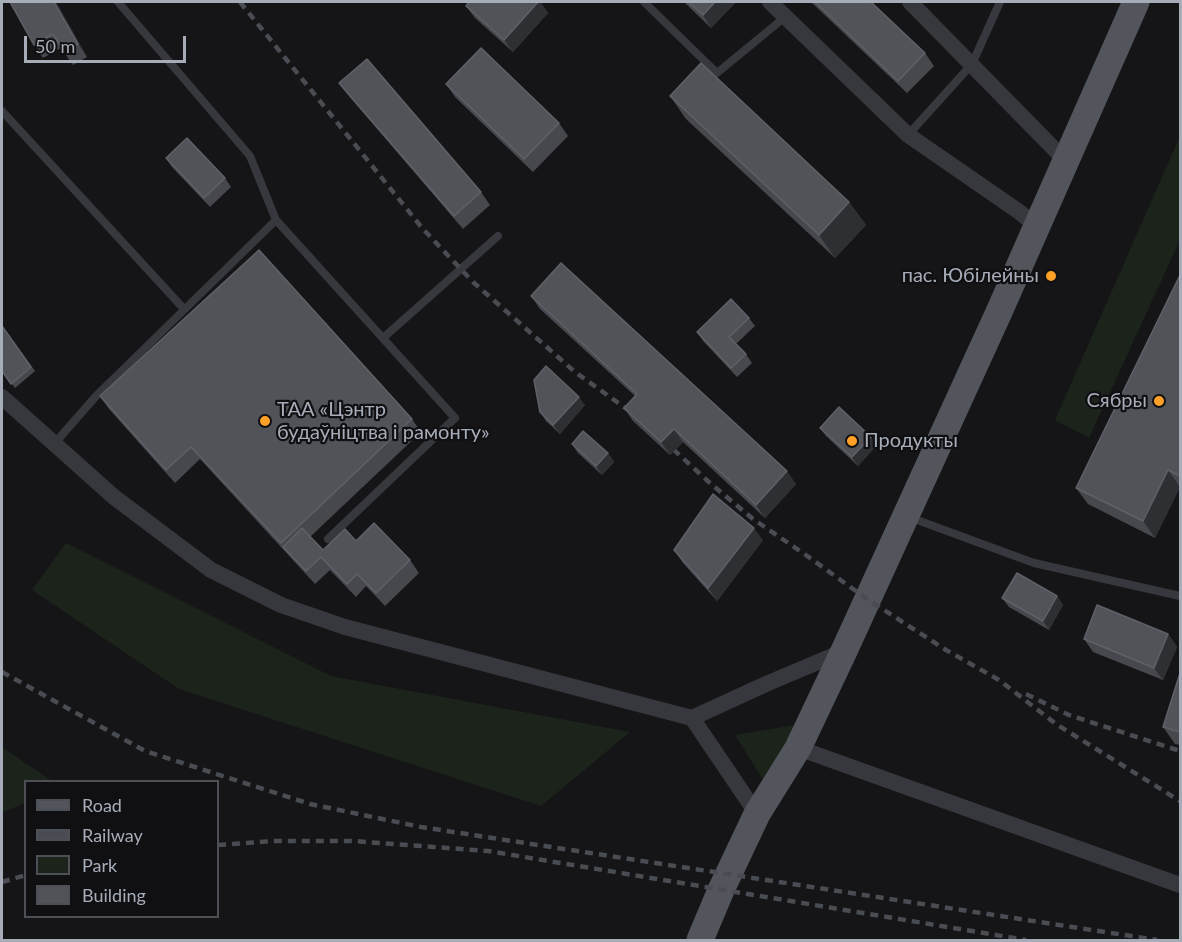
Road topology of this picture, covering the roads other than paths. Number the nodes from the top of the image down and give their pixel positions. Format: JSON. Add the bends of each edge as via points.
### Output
{"nodes":[{"id":1,"x":118,"y":2,"type":"edge"},
{"id":2,"x":644,"y":2,"type":"edge"},
{"id":3,"x":770,"y":2,"type":"edge"},
{"id":4,"x":910,"y":2,"type":"edge"},
{"id":5,"x":1000,"y":2,"type":"edge"},
{"id":6,"x":1136,"y":2,"type":"edge"},
{"id":7,"x":785,"y":16,"type":"junction"},
{"id":8,"x":972,"y":64,"type":"junction"},
{"id":9,"x":2,"y":111,"type":"edge"},
{"id":10,"x":909,"y":135,"type":"junction"},
{"id":11,"x":1065,"y":160,"type":"junction"},
{"id":12,"x":276,"y":220,"type":"junction"},
{"id":13,"x":1037,"y":225,"type":"junction"},
{"id":14,"x":498,"y":236,"type":"dead end"},
{"id":15,"x":184,"y":309,"type":"junction"},
{"id":16,"x":383,"y":338,"type":"junction"},
{"id":17,"x":2,"y":397,"type":"edge"},
{"id":18,"x":54,"y":444,"type":"junction"},
{"id":19,"x":905,"y":516,"type":"junction"},
{"id":20,"x":328,"y":539,"type":"dead end"},
{"id":21,"x":1180,"y":596,"type":"edge"},
{"id":22,"x":844,"y":651,"type":"junction"},
{"id":23,"x":692,"y":718,"type":"junction"},
{"id":24,"x":798,"y":748,"type":"junction"},
{"id":25,"x":757,"y":814,"type":"junction"},
{"id":26,"x":1180,"y":885,"type":"edge"},
{"id":27,"x":700,"y":940,"type":"edge"}],
"edges":[{"from":1,"to":12,"type":"lane","via":[[250,156]]},
{"from":2,"to":7,"type":"lane","via":[[717,74]]},
{"from":3,"to":7,"type":"street"},
{"from":4,"to":8,"type":"street"},
{"from":5,"to":8,"type":"lane"},
{"from":6,"to":11,"type":"main road"},
{"from":7,"to":10,"type":"street"},
{"from":8,"to":10,"type":"lane"},
{"from":8,"to":11,"type":"street"},
{"from":9,"to":15,"type":"lane"},
{"from":10,"to":13,"type":"street"},
{"from":11,"to":13,"type":"main road"},
{"from":12,"to":15,"type":"lane"},
{"from":12,"to":16,"type":"lane"},
{"from":13,"to":19,"type":"main road"},
{"from":14,"to":16,"type":"lane"},
{"from":15,"to":18,"type":"lane","via":[[96,395]]},
{"from":16,"to":20,"type":"lane","via":[[456,418]]},
{"from":17,"to":18,"type":"street"},
{"from":18,"to":23,"type":"street","via":[[114,497],[211,570],[280,604],[345,627]]},
{"from":19,"to":21,"type":"lane","via":[[1034,563]]},
{"from":19,"to":22,"type":"main road"},
{"from":22,"to":23,"type":"street"},
{"from":22,"to":24,"type":"main road"},
{"from":23,"to":25,"type":"street"},
{"from":24,"to":25,"type":"main road"},
{"from":24,"to":26,"type":"street"},
{"from":25,"to":27,"type":"main road"}]}
